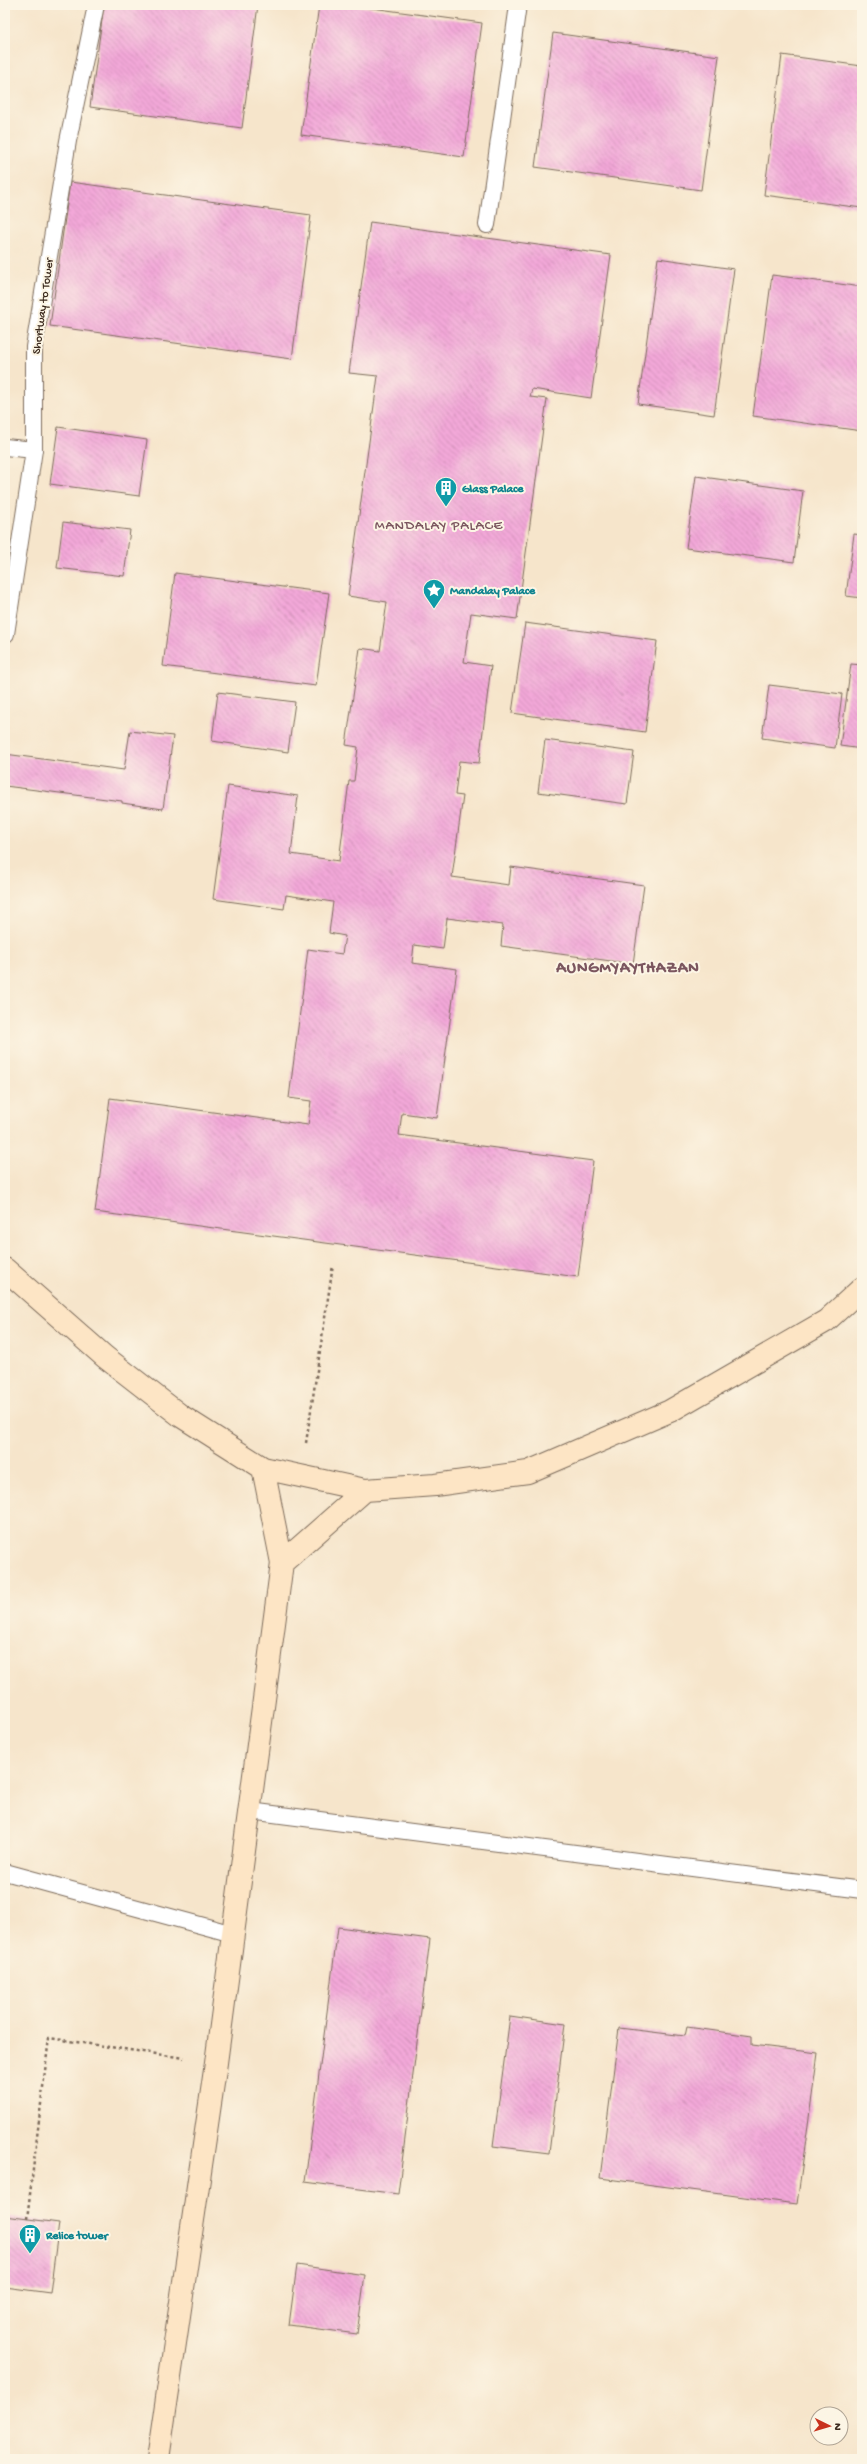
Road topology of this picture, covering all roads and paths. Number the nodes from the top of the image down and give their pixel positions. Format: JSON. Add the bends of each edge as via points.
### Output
{"nodes":[{"id":1,"x":96,"y":5,"type":"edge"},
{"id":2,"x":518,"y":5,"type":"edge"},
{"id":3,"x":487,"y":225,"type":"dead end"},
{"id":4,"x":5,"y":447,"type":"edge"},
{"id":5,"x":34,"y":450,"type":"junction"},
{"id":6,"x":6,"y":634,"type":"dead end"},
{"id":7,"x":333,"y":1265,"type":"dead end"},
{"id":8,"x":5,"y":1269,"type":"edge"},
{"id":9,"x":862,"y":1288,"type":"edge"},
{"id":10,"x":263,"y":1468,"type":"junction"},
{"id":11,"x":302,"y":1476,"type":"junction"},
{"id":12,"x":365,"y":1490,"type":"junction"},
{"id":13,"x":282,"y":1563,"type":"junction"},
{"id":14,"x":250,"y":1811,"type":"junction"},
{"id":15,"x":5,"y":1872,"type":"edge"},
{"id":16,"x":862,"y":1890,"type":"edge"},
{"id":17,"x":233,"y":1934,"type":"junction"},
{"id":18,"x":216,"y":2062,"type":"junction"},
{"id":19,"x":27,"y":2219,"type":"dead end"},
{"id":20,"x":158,"y":2459,"type":"edge"}],
"edges":[{"from":1,"to":5,"type":"lane","name":"Shortway to Tower","via":[[68,141],[34,347]]},
{"from":2,"to":3,"type":"lane"},
{"from":4,"to":5,"type":"lane"},
{"from":5,"to":6,"type":"lane","name":"Shortway to Tower"},
{"from":7,"to":11,"type":"path"},
{"from":8,"to":10,"type":"street","via":[[105,1357],[181,1416]]},
{"from":9,"to":12,"type":"street","via":[[826,1321],[670,1411],[528,1472],[435,1485]]},
{"from":10,"to":11,"type":"street"},
{"from":10,"to":13,"type":"street"},
{"from":11,"to":12,"type":"street"},
{"from":12,"to":13,"type":"street"},
{"from":13,"to":14,"type":"street"},
{"from":14,"to":16,"type":"lane"},
{"from":14,"to":17,"type":"street"},
{"from":15,"to":17,"type":"lane"},
{"from":17,"to":18,"type":"street"},
{"from":18,"to":19,"type":"path","via":[[49,2038]]},
{"from":18,"to":20,"type":"street"}]}
